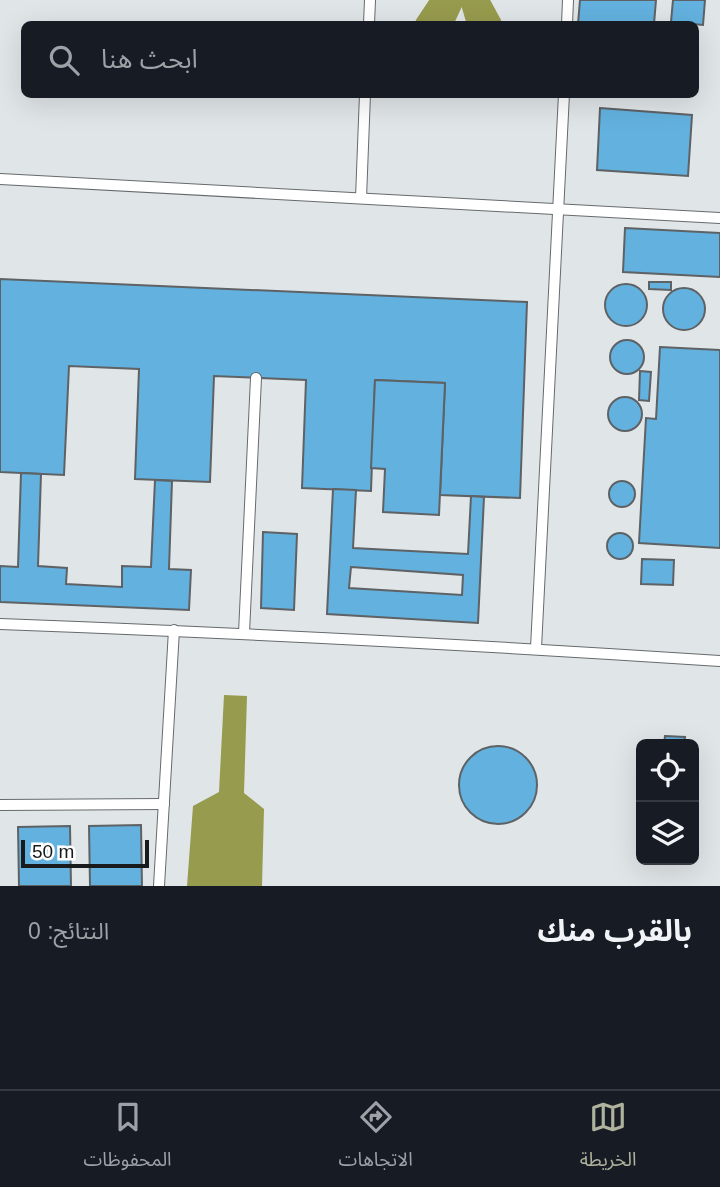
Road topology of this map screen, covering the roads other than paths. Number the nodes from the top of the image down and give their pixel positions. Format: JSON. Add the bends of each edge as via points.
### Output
{"nodes":[{"id":1,"x":370,"y":0,"type":"edge"},
{"id":2,"x":568,"y":0,"type":"edge"},
{"id":3,"x":369,"y":21,"type":"edge"},
{"id":4,"x":567,"y":21,"type":"edge"},
{"id":5,"x":365,"y":98,"type":"edge"},
{"id":6,"x":564,"y":98,"type":"edge"},
{"id":7,"x":0,"y":179,"type":"edge"},
{"id":8,"x":360,"y":198,"type":"junction"},
{"id":9,"x":558,"y":209,"type":"junction"},
{"id":10,"x":720,"y":218,"type":"edge"},
{"id":11,"x":256,"y":378,"type":"dead end"},
{"id":12,"x":0,"y":624,"type":"edge"},
{"id":13,"x":174,"y":630,"type":"junction"},
{"id":14,"x":244,"y":633,"type":"junction"},
{"id":15,"x":536,"y":648,"type":"junction"},
{"id":16,"x":720,"y":661,"type":"edge"},
{"id":17,"x":164,"y":804,"type":"junction"},
{"id":18,"x":0,"y":805,"type":"edge"},
{"id":19,"x":159,"y":886,"type":"edge"}],
"edges":[{"from":1,"to":3,"type":"lane"},
{"from":2,"to":4,"type":"lane"},
{"from":5,"to":8,"type":"lane"},
{"from":6,"to":9,"type":"lane"},
{"from":7,"to":8,"type":"lane"},
{"from":8,"to":9,"type":"lane"},
{"from":9,"to":10,"type":"lane"},
{"from":9,"to":15,"type":"lane"},
{"from":11,"to":14,"type":"lane"},
{"from":12,"to":13,"type":"lane"},
{"from":13,"to":14,"type":"lane"},
{"from":13,"to":17,"type":"lane"},
{"from":14,"to":15,"type":"lane"},
{"from":15,"to":16,"type":"lane"},
{"from":17,"to":18,"type":"lane"},
{"from":17,"to":19,"type":"lane"}]}
